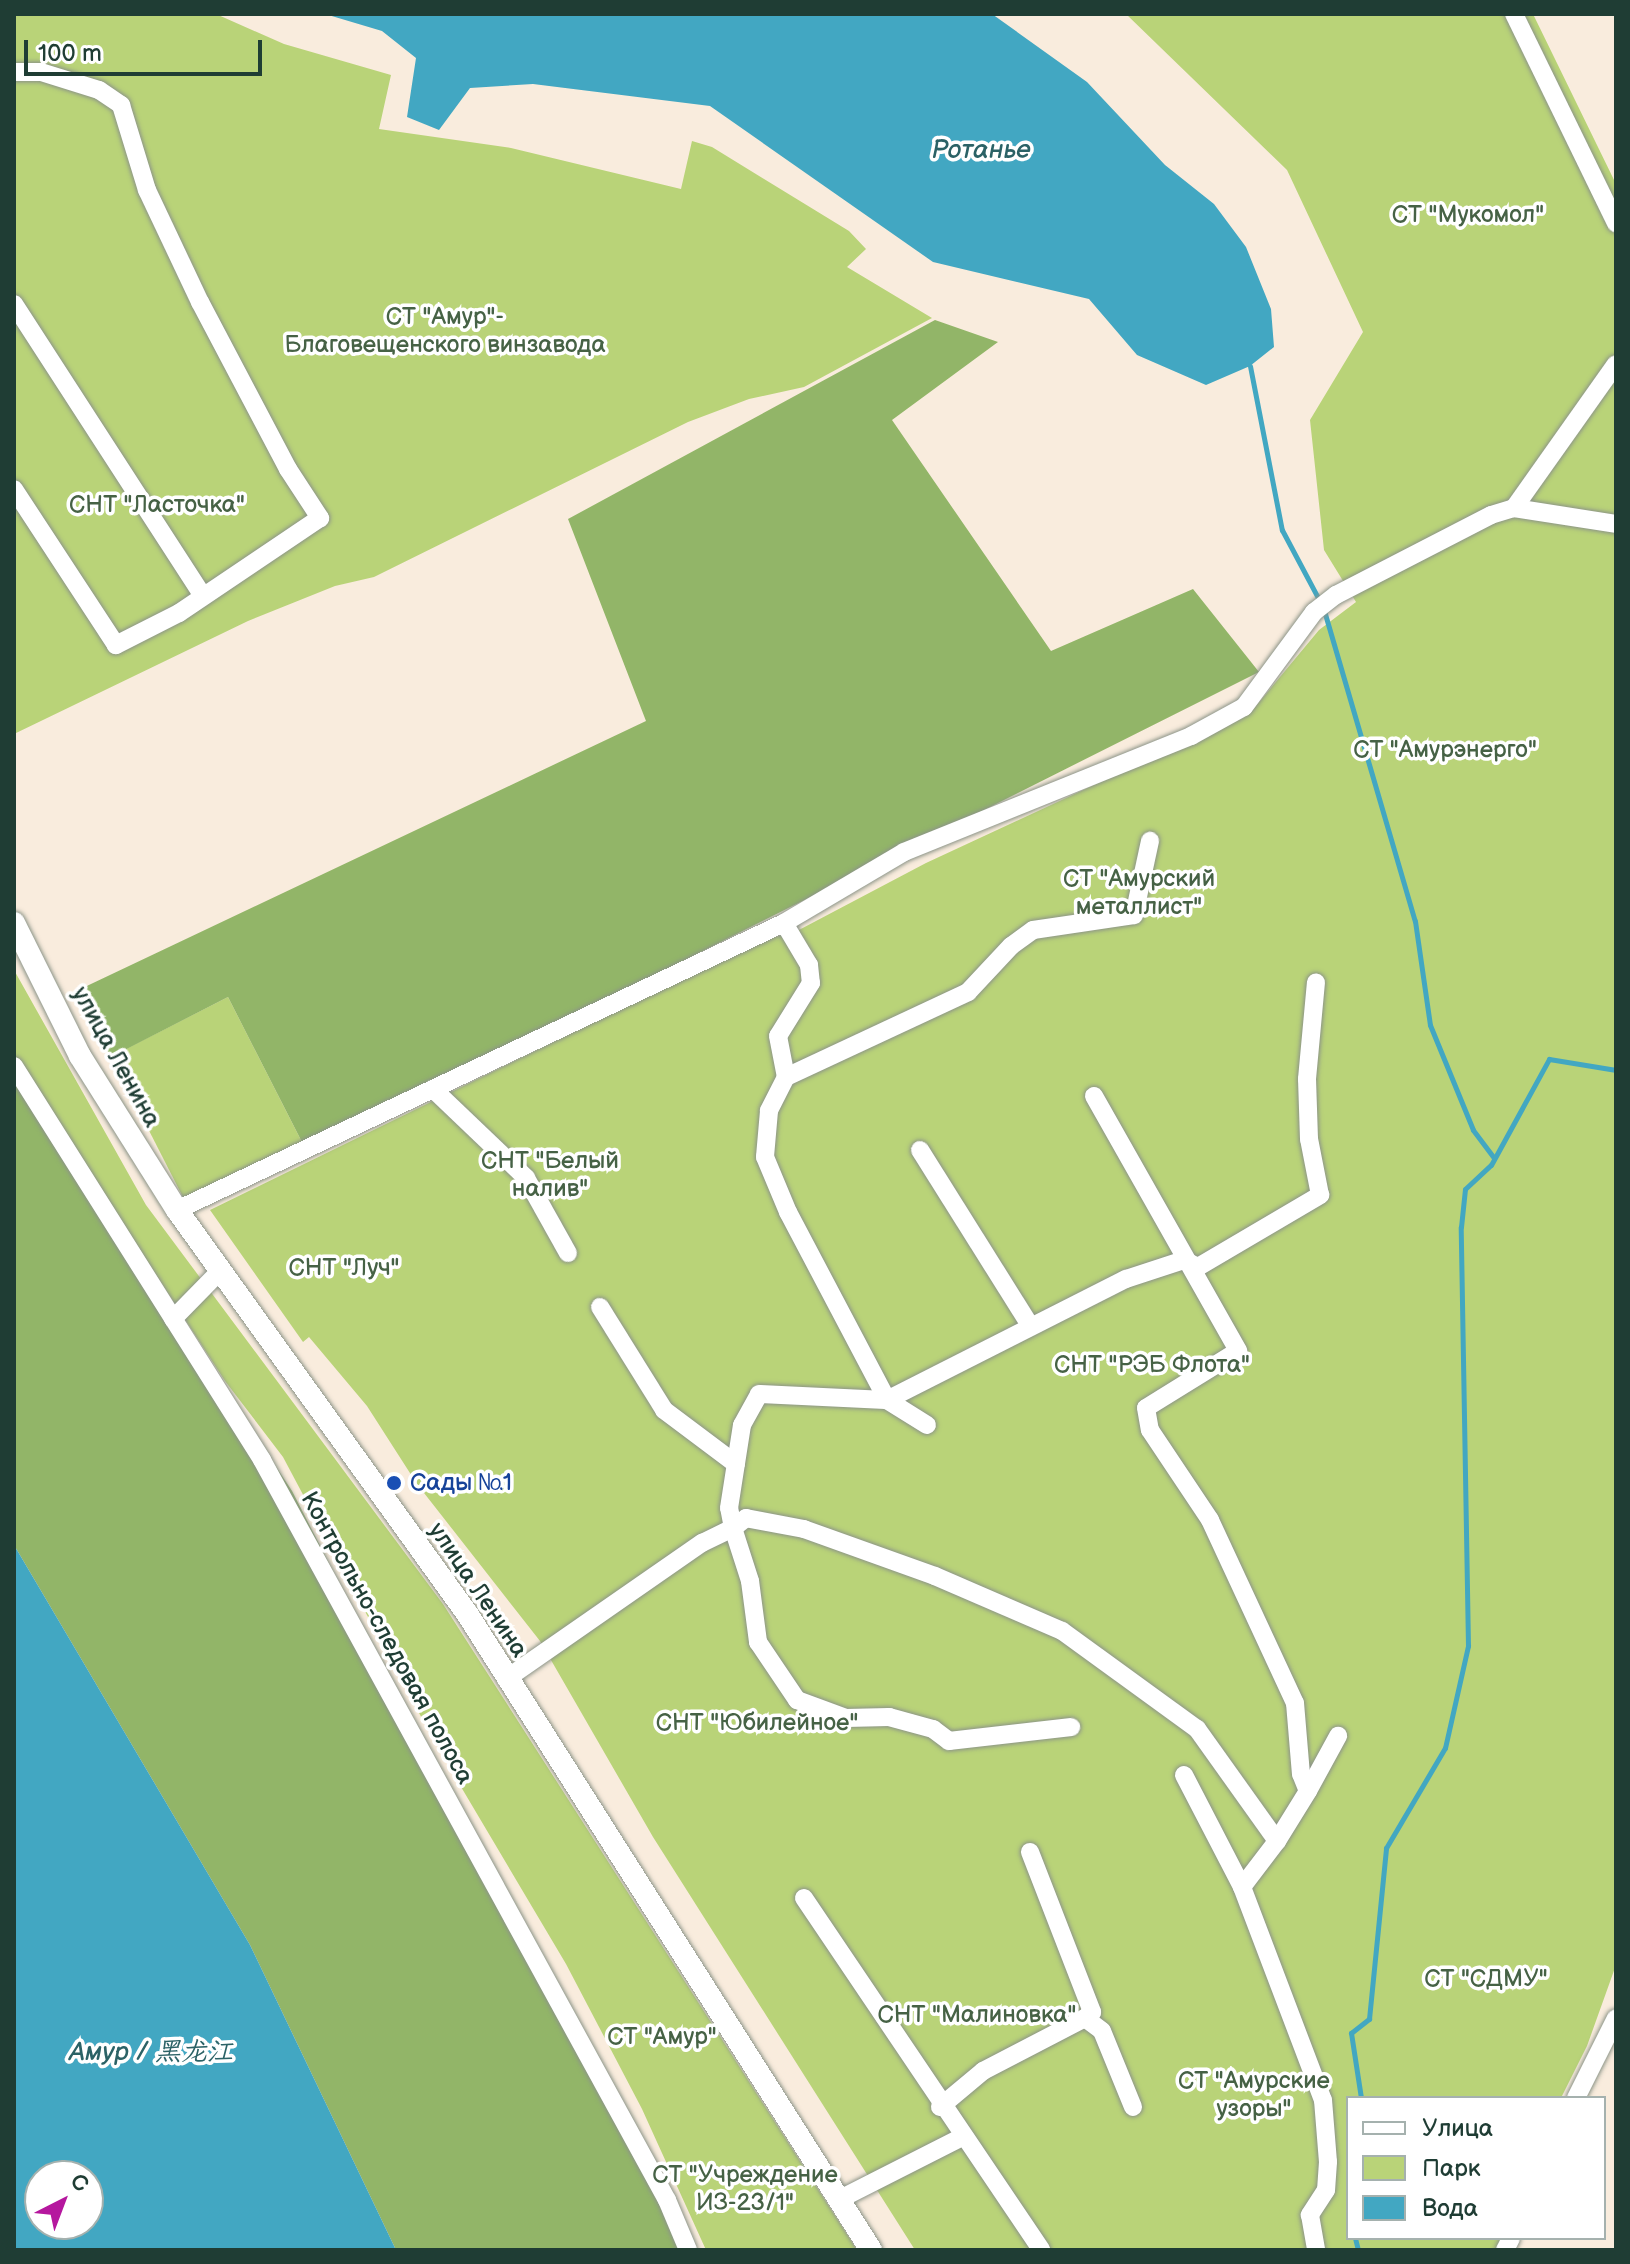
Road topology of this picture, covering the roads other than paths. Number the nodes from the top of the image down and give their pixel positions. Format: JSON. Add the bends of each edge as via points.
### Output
{"nodes":[{"id":1,"x":1514,"y":14,"type":"edge"},
{"id":2,"x":14,"y":72,"type":"edge"},
{"id":3,"x":1616,"y":223,"type":"edge"},
{"id":4,"x":14,"y":304,"type":"edge"},
{"id":5,"x":1616,"y":364,"type":"edge"},
{"id":6,"x":14,"y":489,"type":"edge"},
{"id":7,"x":1514,"y":508,"type":"junction"},
{"id":8,"x":1616,"y":524,"type":"edge"},
{"id":9,"x":203,"y":596,"type":"junction"},
{"id":10,"x":1150,"y":841,"type":"dead end"},
{"id":11,"x":14,"y":923,"type":"edge"},
{"id":12,"x":784,"y":923,"type":"junction"},
{"id":13,"x":1316,"y":982,"type":"dead end"},
{"id":14,"x":14,"y":1066,"type":"edge"},
{"id":15,"x":786,"y":1077,"type":"junction"},
{"id":16,"x":433,"y":1089,"type":"junction"},
{"id":17,"x":1094,"y":1096,"type":"dead end"},
{"id":18,"x":920,"y":1150,"type":"dead end"},
{"id":19,"x":177,"y":1210,"type":"junction"},
{"id":20,"x":568,"y":1253,"type":"dead end"},
{"id":21,"x":1184,"y":1260,"type":"junction"},
{"id":22,"x":218,"y":1273,"type":"junction"},
{"id":23,"x":600,"y":1307,"type":"dead end"},
{"id":24,"x":173,"y":1319,"type":"junction"},
{"id":25,"x":1029,"y":1324,"type":"junction"},
{"id":26,"x":887,"y":1400,"type":"junction"},
{"id":27,"x":927,"y":1425,"type":"dead end"},
{"id":28,"x":736,"y":1464,"type":"junction"},
{"id":29,"x":733,"y":1528,"type":"junction"},
{"id":30,"x":506,"y":1679,"type":"junction"},
{"id":31,"x":1071,"y":1727,"type":"dead end"},
{"id":32,"x":1338,"y":1736,"type":"dead end"},
{"id":33,"x":1184,"y":1775,"type":"dead end"},
{"id":34,"x":1308,"y":1791,"type":"junction"},
{"id":35,"x":1277,"y":1841,"type":"junction"},
{"id":36,"x":1030,"y":1852,"type":"dead end"},
{"id":37,"x":1242,"y":1887,"type":"junction"},
{"id":38,"x":804,"y":1898,"type":"dead end"},
{"id":39,"x":1085,"y":2018,"type":"junction"},
{"id":40,"x":1616,"y":2018,"type":"edge"},
{"id":41,"x":1577,"y":2096,"type":"edge"},
{"id":42,"x":940,"y":2107,"type":"junction"},
{"id":43,"x":1133,"y":2107,"type":"dead end"},
{"id":44,"x":962,"y":2137,"type":"junction"},
{"id":45,"x":840,"y":2199,"type":"junction"},
{"id":46,"x":688,"y":2250,"type":"edge"},
{"id":47,"x":871,"y":2250,"type":"edge"},
{"id":48,"x":1041,"y":2250,"type":"edge"},
{"id":49,"x":1316,"y":2250,"type":"edge"}],
"edges":[{"from":1,"to":3,"type":"street"},
{"from":2,"to":9,"type":"street","via":[[41,72],[99,90],[121,105],[147,190],[200,302],[288,469],[320,518]]},
{"from":4,"to":9,"type":"street"},
{"from":5,"to":7,"type":"street"},
{"from":6,"to":9,"type":"street","via":[[116,645]]},
{"from":7,"to":8,"type":"street"},
{"from":7,"to":12,"type":"street","via":[[1400,559],[1331,599],[1314,612],[1244,707],[1191,736],[904,852]]},
{"from":10,"to":15,"type":"street","via":[[1134,915],[1033,930],[968,992]]},
{"from":11,"to":19,"type":"street","name":"улица Ленина","via":[[80,1056]]},
{"from":12,"to":15,"type":"street","via":[[809,965],[811,983],[778,1036]]},
{"from":12,"to":16,"type":"street"},
{"from":13,"to":21,"type":"street","via":[[1307,1079],[1309,1139],[1320,1195],[1198,1267]]},
{"from":14,"to":24,"type":"street","name":"Контрольно-следовая полоса"},
{"from":15,"to":26,"type":"street","via":[[769,1111],[765,1157],[788,1212]]},
{"from":16,"to":19,"type":"street"},
{"from":16,"to":20,"type":"street","via":[[526,1178]]},
{"from":17,"to":21,"type":"street"},
{"from":18,"to":25,"type":"street"},
{"from":19,"to":22,"type":"street","name":"улица Ленина"},
{"from":21,"to":25,"type":"street","via":[[1126,1279]]},
{"from":21,"to":34,"type":"street","via":[[1238,1351],[1218,1368],[1152,1401],[1146,1408],[1150,1430],[1210,1520],[1295,1703],[1301,1774]]},
{"from":22,"to":24,"type":"street"},
{"from":22,"to":30,"type":"street","name":"улица Ленина","via":[[468,1615]]},
{"from":23,"to":28,"type":"street","via":[[664,1410]]},
{"from":24,"to":46,"type":"street","name":"Контрольно-следовая полоса","via":[[262,1460],[667,2200]]},
{"from":25,"to":26,"type":"street"},
{"from":26,"to":27,"type":"street"},
{"from":26,"to":28,"type":"street","via":[[759,1394],[742,1425]]},
{"from":28,"to":29,"type":"street","via":[[729,1508]]},
{"from":29,"to":30,"type":"street","via":[[702,1543]]},
{"from":29,"to":31,"type":"street","via":[[750,1581],[758,1642],[797,1700],[846,1718],[889,1717],[933,1729],[949,1741]]},
{"from":29,"to":35,"type":"street","via":[[746,1518],[804,1529],[935,1576],[1062,1631],[1197,1729]]},
{"from":30,"to":45,"type":"street","name":"улица Ленина"},
{"from":32,"to":34,"type":"street"},
{"from":33,"to":37,"type":"street"},
{"from":34,"to":35,"type":"street"},
{"from":35,"to":37,"type":"street"},
{"from":36,"to":39,"type":"street","via":[[1092,2012]]},
{"from":37,"to":49,"type":"street","via":[[1323,2100],[1328,2162],[1326,2190],[1310,2215]]},
{"from":38,"to":42,"type":"street"},
{"from":39,"to":42,"type":"street","via":[[983,2071]]},
{"from":39,"to":43,"type":"street","via":[[1102,2031]]},
{"from":40,"to":41,"type":"street"},
{"from":42,"to":44,"type":"street"},
{"from":44,"to":45,"type":"street"},
{"from":44,"to":48,"type":"street"},
{"from":45,"to":47,"type":"street","name":"улица Ленина"}]}
